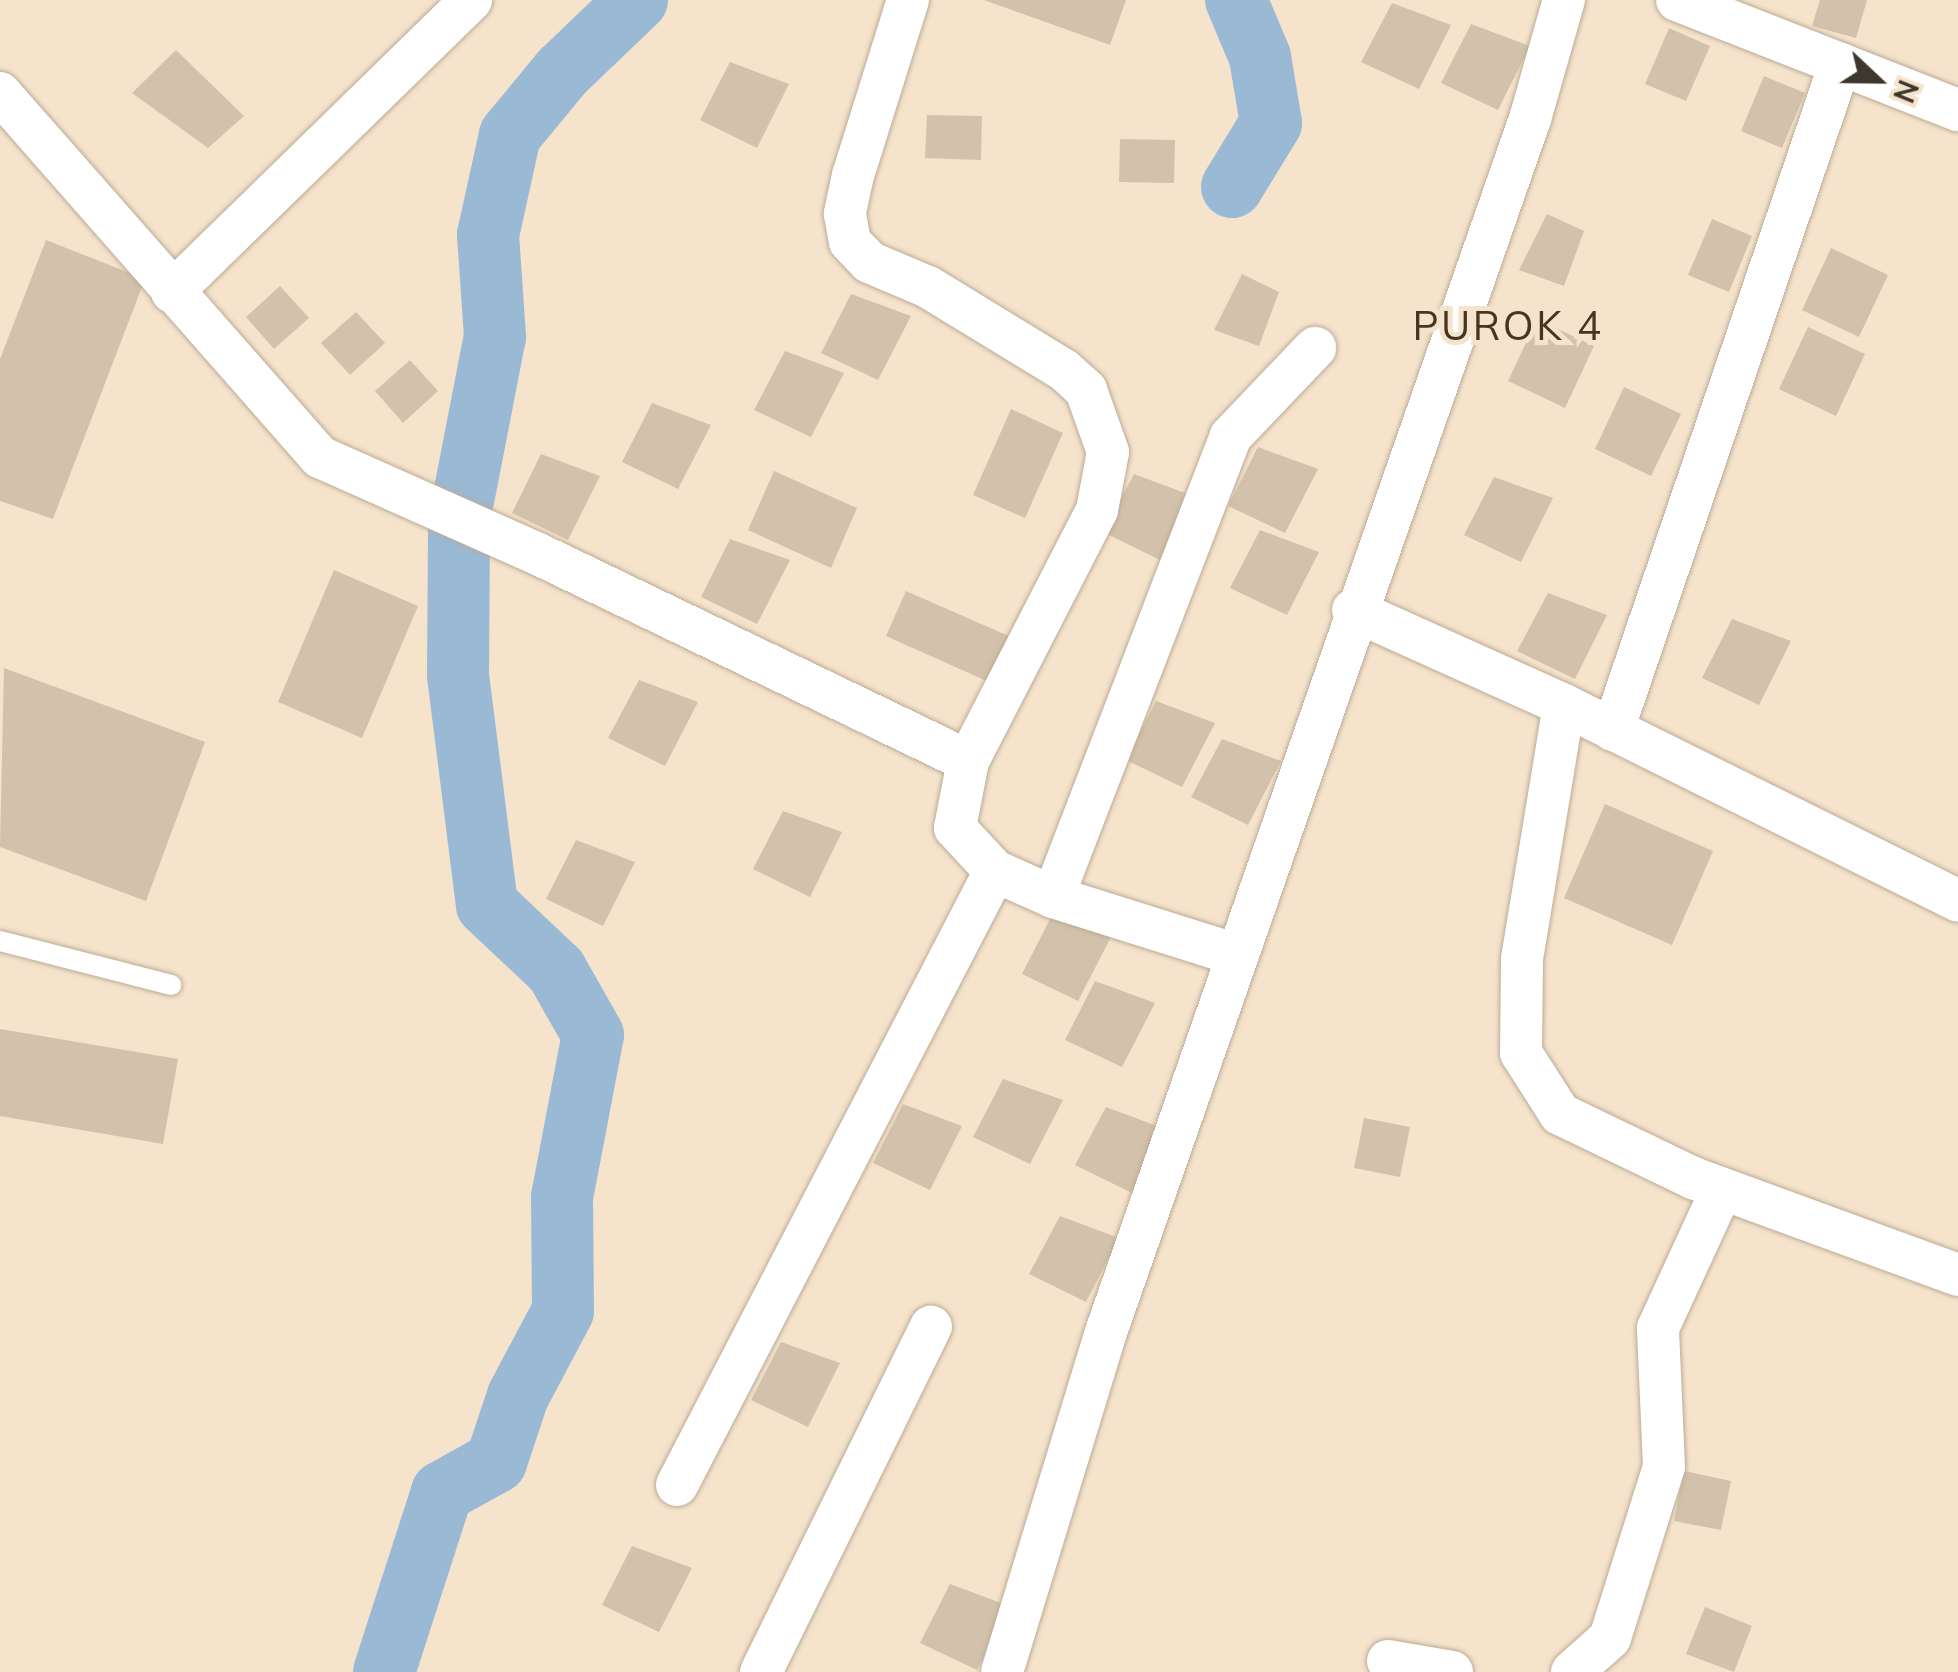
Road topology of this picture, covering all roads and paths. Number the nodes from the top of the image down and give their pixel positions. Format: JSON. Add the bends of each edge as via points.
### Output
{"nodes":[{"id":1,"x":471,"y":0,"type":"edge"},
{"id":2,"x":908,"y":0,"type":"edge"},
{"id":3,"x":1564,"y":0,"type":"edge"},
{"id":4,"x":1677,"y":0,"type":"edge"},
{"id":5,"x":1840,"y":64,"type":"junction"},
{"id":6,"x":0,"y":93,"type":"edge"},
{"id":7,"x":1958,"y":110,"type":"edge"},
{"id":8,"x":172,"y":292,"type":"junction"},
{"id":9,"x":1315,"y":348,"type":"dead end"},
{"id":10,"x":1353,"y":610,"type":"junction"},
{"id":11,"x":1564,"y":705,"type":"junction"},
{"id":12,"x":1613,"y":730,"type":"junction"},
{"id":13,"x":968,"y":760,"type":"junction"},
{"id":14,"x":995,"y":870,"type":"junction"},
{"id":15,"x":1054,"y":897,"type":"junction"},
{"id":16,"x":1958,"y":902,"type":"edge"},
{"id":17,"x":0,"y":942,"type":"edge"},
{"id":18,"x":1237,"y":955,"type":"junction"},
{"id":19,"x":171,"y":986,"type":"dead end"},
{"id":20,"x":1722,"y":1189,"type":"junction"},
{"id":21,"x":1958,"y":1275,"type":"edge"},
{"id":22,"x":931,"y":1327,"type":"dead end"},
{"id":23,"x":677,"y":1485,"type":"dead end"},
{"id":24,"x":1388,"y":1662,"type":"dead end"},
{"id":25,"x":760,"y":1672,"type":"edge"},
{"id":26,"x":1002,"y":1672,"type":"edge"},
{"id":27,"x":1452,"y":1672,"type":"edge"},
{"id":28,"x":1572,"y":1672,"type":"edge"}],
"edges":[{"from":1,"to":8,"type":"street"},
{"from":2,"to":13,"type":"street","via":[[853,175],[845,214],[850,242],[869,262],[928,287],[1064,370],[1086,390],[1108,452],[1096,510]]},
{"from":3,"to":10,"type":"street","via":[[1530,119]]},
{"from":4,"to":5,"type":"street"},
{"from":5,"to":7,"type":"street"},
{"from":5,"to":12,"type":"street"},
{"from":6,"to":8,"type":"street"},
{"from":8,"to":13,"type":"street","via":[[320,457],[536,552]]},
{"from":9,"to":15,"type":"street","via":[[1232,436]]},
{"from":10,"to":11,"type":"street"},
{"from":10,"to":18,"type":"street"},
{"from":11,"to":12,"type":"street"},
{"from":11,"to":20,"type":"street","via":[[1522,960],[1521,1053],[1560,1114]]},
{"from":12,"to":16,"type":"street"},
{"from":13,"to":14,"type":"street","via":[[955,828]]},
{"from":14,"to":15,"type":"street"},
{"from":14,"to":23,"type":"street"},
{"from":15,"to":18,"type":"street"},
{"from":17,"to":19,"type":"lane"},
{"from":18,"to":26,"type":"street","via":[[1105,1335]]},
{"from":20,"to":21,"type":"street"},
{"from":20,"to":28,"type":"street","via":[[1658,1328],[1664,1467],[1610,1638]]},
{"from":22,"to":25,"type":"street"},
{"from":24,"to":27,"type":"street"}]}
